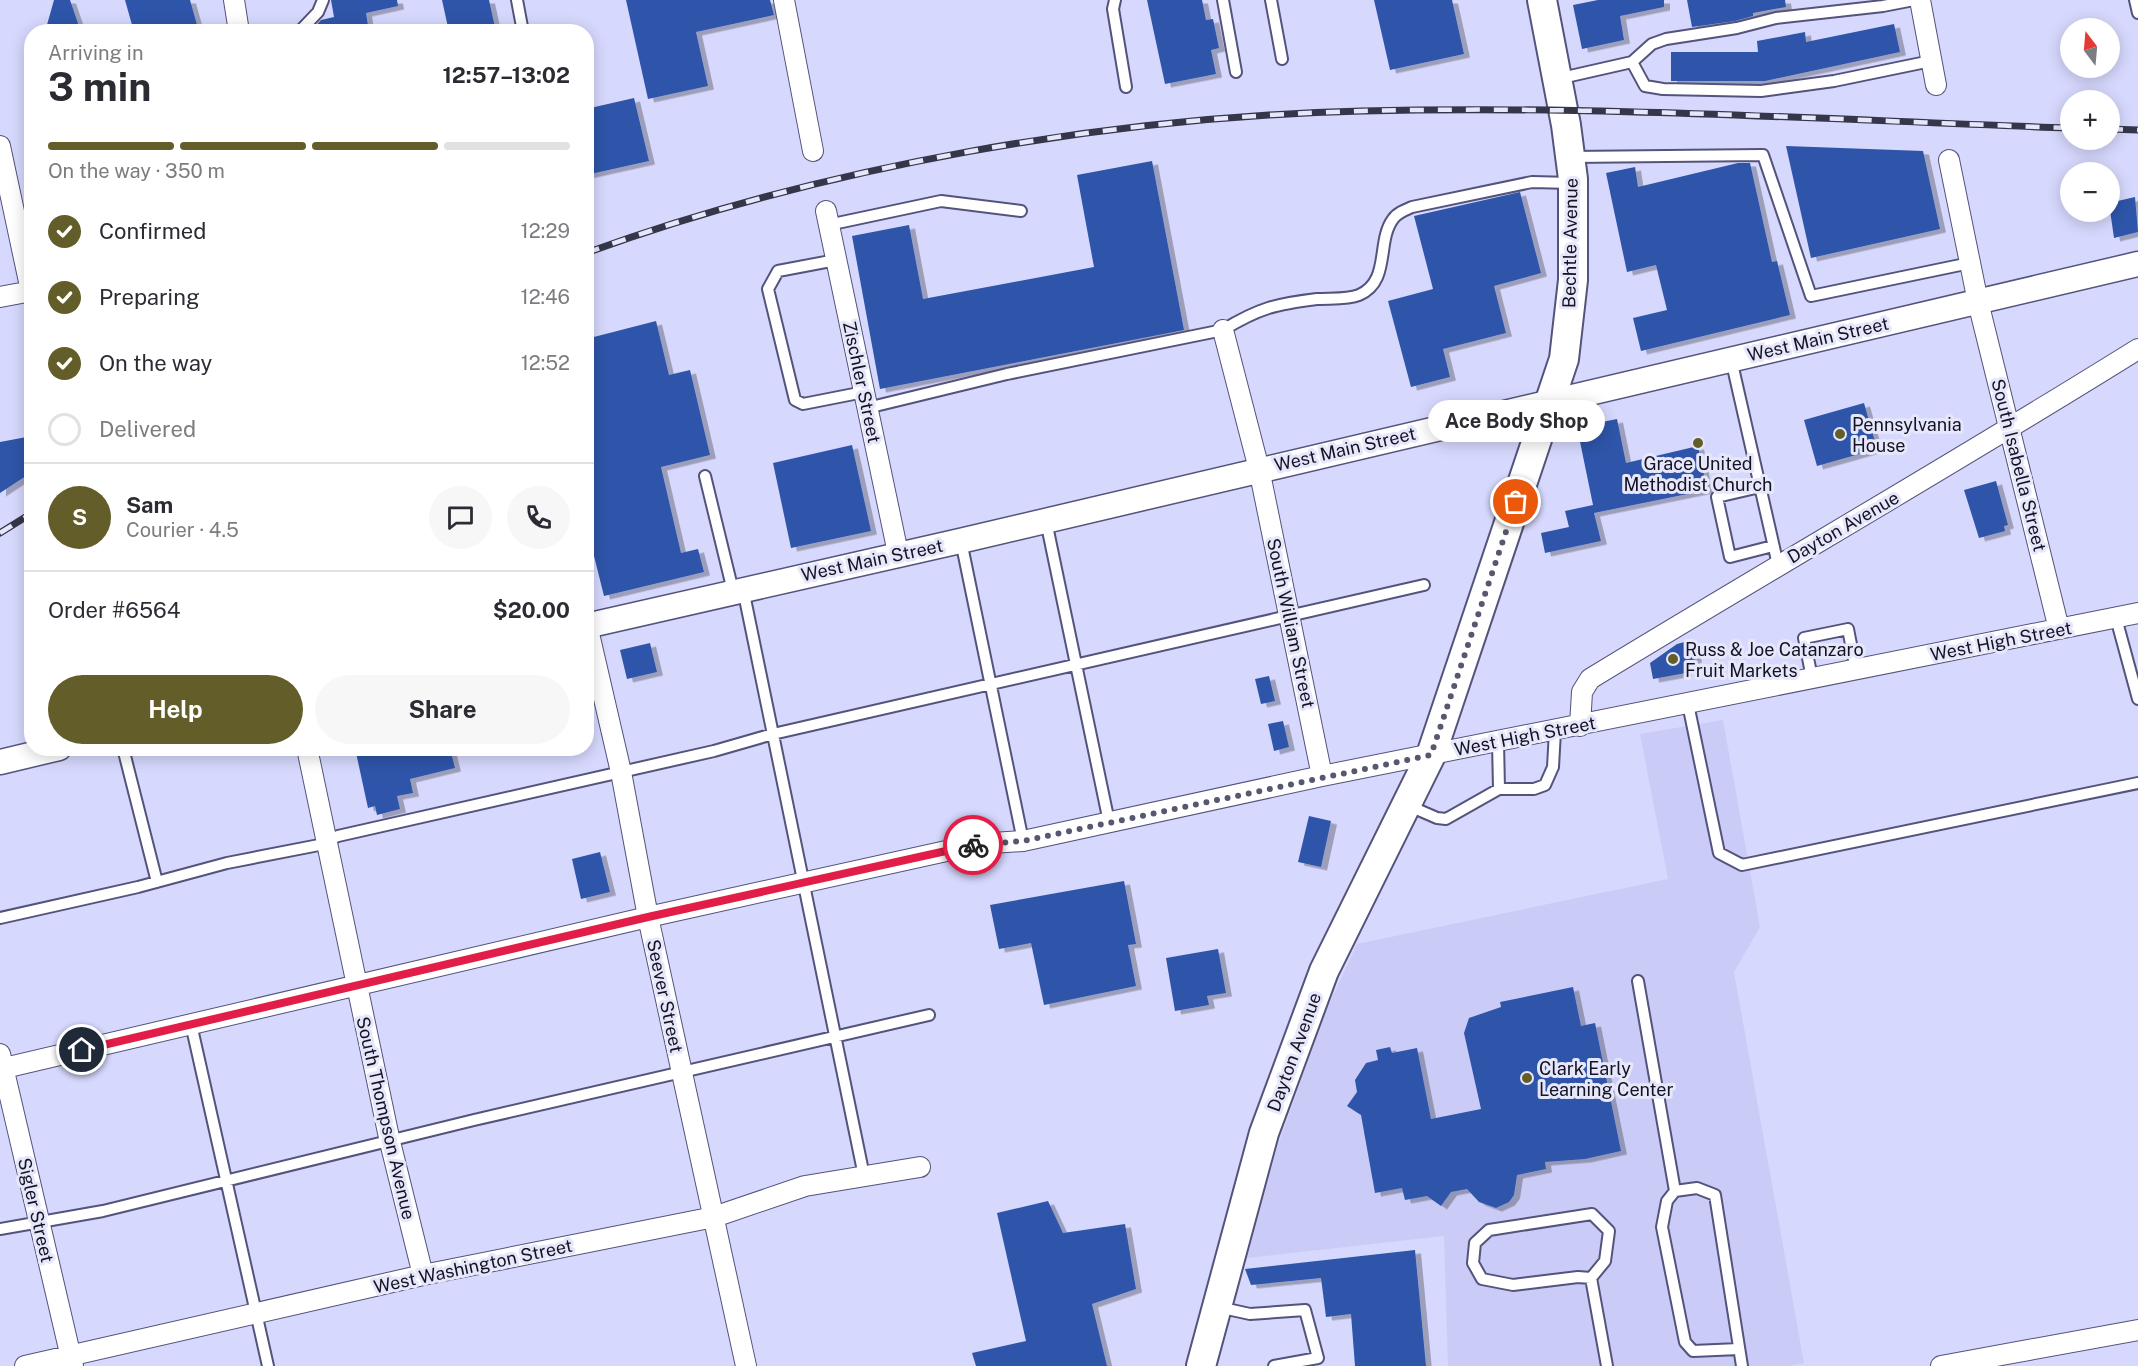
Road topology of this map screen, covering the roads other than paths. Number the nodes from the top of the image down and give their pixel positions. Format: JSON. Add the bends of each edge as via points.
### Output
{"nodes":[{"id":1,"x":234,"y":0,"type":"edge"},
{"id":2,"x":323,"y":0,"type":"edge"},
{"id":3,"x":517,"y":0,"type":"edge"},
{"id":4,"x":784,"y":0,"type":"edge"},
{"id":5,"x":1115,"y":0,"type":"edge"},
{"id":6,"x":1223,"y":0,"type":"edge"},
{"id":7,"x":1271,"y":0,"type":"edge"},
{"id":8,"x":1542,"y":0,"type":"edge"},
{"id":9,"x":1914,"y":0,"type":"edge"},
{"id":10,"x":1920,"y":0,"type":"edge"},
{"id":11,"x":2135,"y":0,"type":"edge"},
{"id":12,"x":2138,"y":13,"type":"edge"},
{"id":13,"x":237,"y":24,"type":"edge"},
{"id":14,"x":307,"y":24,"type":"edge"},
{"id":15,"x":522,"y":24,"type":"edge"},
{"id":16,"x":1282,"y":59,"type":"dead end"},
{"id":17,"x":1931,"y":61,"type":"junction"},
{"id":18,"x":1632,"y":62,"type":"junction"},
{"id":19,"x":1236,"y":72,"type":"dead end"},
{"id":20,"x":1557,"y":79,"type":"junction"},
{"id":21,"x":1936,"y":85,"type":"dead end"},
{"id":22,"x":1126,"y":87,"type":"dead end"},
{"id":23,"x":0,"y":146,"type":"edge"},
{"id":24,"x":813,"y":151,"type":"dead end"},
{"id":25,"x":1949,"y":160,"type":"dead end"},
{"id":26,"x":1572,"y":170,"type":"junction"},
{"id":27,"x":1021,"y":211,"type":"dead end"},
{"id":28,"x":827,"y":218,"type":"joint"},
{"id":29,"x":24,"y":258,"type":"edge"},
{"id":30,"x":836,"y":260,"type":"junction"},
{"id":31,"x":1970,"y":263,"type":"junction"},
{"id":32,"x":2138,"y":264,"type":"edge"},
{"id":33,"x":24,"y":292,"type":"edge"},
{"id":34,"x":0,"y":297,"type":"edge"},
{"id":35,"x":1978,"y":302,"type":"junction"},
{"id":36,"x":1223,"y":330,"type":"junction"},
{"id":37,"x":2138,"y":349,"type":"edge"},
{"id":38,"x":1731,"y":359,"type":"junction"},
{"id":39,"x":866,"y":400,"type":"junction"},
{"id":40,"x":1551,"y":400,"type":"junction"},
{"id":41,"x":2010,"y":429,"type":"junction"},
{"id":42,"x":1259,"y":469,"type":"junction"},
{"id":43,"x":705,"y":476,"type":"dead end"},
{"id":44,"x":1760,"y":487,"type":"junction"},
{"id":45,"x":1046,"y":520,"type":"junction"},
{"id":46,"x":960,"y":541,"type":"junction"},
{"id":47,"x":898,"y":553,"type":"junction"},
{"id":48,"x":1775,"y":556,"type":"junction"},
{"id":49,"x":1425,"y":585,"type":"dead end"},
{"id":50,"x":738,"y":590,"type":"junction"},
{"id":51,"x":2138,"y":613,"type":"edge"},
{"id":52,"x":1289,"y":614,"type":"junction"},
{"id":53,"x":2116,"y":618,"type":"junction"},
{"id":54,"x":594,"y":623,"type":"edge"},
{"id":55,"x":2059,"y":629,"type":"junction"},
{"id":56,"x":594,"y":655,"type":"edge"},
{"id":57,"x":1078,"y":663,"type":"junction"},
{"id":58,"x":1856,"y":670,"type":"junction"},
{"id":59,"x":1812,"y":678,"type":"junction"},
{"id":60,"x":990,"y":684,"type":"junction"},
{"id":61,"x":2138,"y":699,"type":"edge"},
{"id":62,"x":1688,"y":704,"type":"junction"},
{"id":63,"x":1580,"y":726,"type":"junction"},
{"id":64,"x":1555,"y":731,"type":"junction"},
{"id":65,"x":773,"y":734,"type":"junction"},
{"id":66,"x":1498,"y":742,"type":"junction"},
{"id":67,"x":1431,"y":755,"type":"junction"},
{"id":68,"x":25,"y":756,"type":"edge"},
{"id":69,"x":125,"y":756,"type":"edge"},
{"id":70,"x":309,"y":756,"type":"edge"},
{"id":71,"x":0,"y":762,"type":"edge"},
{"id":72,"x":621,"y":772,"type":"junction"},
{"id":73,"x":1322,"y":776,"type":"junction"},
{"id":74,"x":2138,"y":783,"type":"edge"},
{"id":75,"x":1499,"y":789,"type":"junction"},
{"id":76,"x":1406,"y":804,"type":"junction"},
{"id":77,"x":1109,"y":822,"type":"junction"},
{"id":78,"x":328,"y":841,"type":"junction"},
{"id":79,"x":1023,"y":841,"type":"junction"},
{"id":80,"x":157,"y":882,"type":"junction"},
{"id":81,"x":804,"y":883,"type":"junction"},
{"id":82,"x":648,"y":917,"type":"junction"},
{"id":83,"x":0,"y":918,"type":"edge"},
{"id":84,"x":1638,"y":981,"type":"dead end"},
{"id":85,"x":357,"y":986,"type":"junction"},
{"id":86,"x":929,"y":1015,"type":"dead end"},
{"id":87,"x":191,"y":1024,"type":"junction"},
{"id":88,"x":837,"y":1037,"type":"junction"},
{"id":89,"x":1,"y":1064,"type":"edge"},
{"id":90,"x":682,"y":1071,"type":"junction"},
{"id":91,"x":390,"y":1142,"type":"junction"},
{"id":92,"x":920,"y":1167,"type":"dead end"},
{"id":93,"x":864,"y":1176,"type":"junction"},
{"id":94,"x":226,"y":1182,"type":"junction"},
{"id":95,"x":1675,"y":1191,"type":"junction"},
{"id":96,"x":714,"y":1217,"type":"junction"},
{"id":97,"x":39,"y":1221,"type":"junction"},
{"id":98,"x":0,"y":1229,"type":"edge"},
{"id":99,"x":423,"y":1275,"type":"junction"},
{"id":100,"x":1591,"y":1278,"type":"junction"},
{"id":101,"x":1217,"y":1307,"type":"junction"},
{"id":102,"x":256,"y":1314,"type":"junction"},
{"id":103,"x":2138,"y":1330,"type":"edge"},
{"id":104,"x":1739,"y":1349,"type":"junction"},
{"id":105,"x":71,"y":1361,"type":"edge"},
{"id":106,"x":25,"y":1366,"type":"edge"},
{"id":107,"x":268,"y":1366,"type":"edge"},
{"id":108,"x":746,"y":1366,"type":"edge"},
{"id":109,"x":1201,"y":1366,"type":"edge"},
{"id":110,"x":1274,"y":1366,"type":"edge"},
{"id":111,"x":1607,"y":1366,"type":"edge"},
{"id":112,"x":1742,"y":1366,"type":"edge"},
{"id":113,"x":1941,"y":1366,"type":"edge"}],
"edges":[{"from":1,"to":13,"type":"street"},
{"from":2,"to":14,"type":"lane"},
{"from":3,"to":15,"type":"lane"},
{"from":4,"to":24,"type":"street"},
{"from":5,"to":22,"type":"lane","via":[[1113,9]]},
{"from":6,"to":19,"type":"lane"},
{"from":7,"to":16,"type":"lane"},
{"from":8,"to":20,"type":"main road","name":"Bechtle Avenue"},
{"from":9,"to":18,"type":"lane","via":[[1776,18],[1666,39],[1652,44]]},
{"from":10,"to":17,"type":"street"},
{"from":11,"to":12,"type":"lane"},
{"from":17,"to":18,"type":"lane","via":[[1761,91],[1645,86]]},
{"from":17,"to":21,"type":"street"},
{"from":18,"to":20,"type":"lane"},
{"from":20,"to":26,"type":"main road","name":"Bechtle Avenue"},
{"from":23,"to":29,"type":"street"},
{"from":25,"to":31,"type":"street","name":"South Isabella Street"},
{"from":26,"to":31,"type":"lane","via":[[1762,155],[1811,296]]},
{"from":26,"to":36,"type":"lane","via":[[1412,207],[1389,224],[1374,284],[1358,296],[1273,304]]},
{"from":26,"to":40,"type":"main road","name":"Bechtle Avenue","via":[[1573,280],[1564,359]]},
{"from":27,"to":28,"type":"lane","via":[[941,201]]},
{"from":28,"to":30,"type":"street","name":"Zischler Street"},
{"from":30,"to":39,"type":"street","name":"Zischler Street"},
{"from":30,"to":39,"type":"lane","via":[[778,271],[768,289],[795,400],[803,404]]},
{"from":31,"to":35,"type":"street","name":"South Isabella Street"},
{"from":32,"to":35,"type":"street","name":"West Main Street"},
{"from":33,"to":34,"type":"street"},
{"from":35,"to":38,"type":"street","name":"West Main Street"},
{"from":35,"to":41,"type":"street","name":"South Isabella Street"},
{"from":36,"to":39,"type":"lane"},
{"from":36,"to":42,"type":"street","name":"South William Street"},
{"from":37,"to":41,"type":"street","name":"Dayton Avenue"},
{"from":38,"to":40,"type":"street","name":"West Main Street"},
{"from":38,"to":44,"type":"lane"},
{"from":39,"to":47,"type":"street","name":"Zischler Street"},
{"from":40,"to":42,"type":"street","name":"West Main Street"},
{"from":40,"to":67,"type":"main road","name":"Bechtle Avenue"},
{"from":41,"to":48,"type":"street","name":"Dayton Avenue"},
{"from":41,"to":55,"type":"street","name":"South Isabella Street"},
{"from":42,"to":45,"type":"street","name":"West Main Street"},
{"from":42,"to":52,"type":"street","name":"South William Street"},
{"from":43,"to":50,"type":"lane"},
{"from":44,"to":48,"type":"lane"},
{"from":44,"to":48,"type":"lane","via":[[1717,497],[1730,557]]},
{"from":45,"to":46,"type":"street","name":"West Main Street"},
{"from":45,"to":57,"type":"lane"},
{"from":46,"to":47,"type":"street","name":"West Main Street"},
{"from":46,"to":60,"type":"lane"},
{"from":47,"to":50,"type":"street","name":"West Main Street"},
{"from":48,"to":63,"type":"street","name":"Dayton Avenue","via":[[1590,679],[1582,692]]},
{"from":49,"to":52,"type":"lane"},
{"from":50,"to":54,"type":"street","name":"West Main Street"},
{"from":50,"to":65,"type":"lane"},
{"from":51,"to":53,"type":"street","name":"West High Street"},
{"from":52,"to":57,"type":"lane"},
{"from":52,"to":73,"type":"street","name":"South William Street"},
{"from":53,"to":55,"type":"street","name":"West High Street"},
{"from":53,"to":61,"type":"lane"},
{"from":55,"to":58,"type":"street","name":"West High Street"},
{"from":56,"to":72,"type":"street","name":"Seever Street"},
{"from":57,"to":60,"type":"lane"},
{"from":57,"to":77,"type":"lane"},
{"from":58,"to":59,"type":"street","name":"West High Street"},
{"from":58,"to":59,"type":"lane","via":[[1848,629],[1804,638]]},
{"from":59,"to":62,"type":"street","name":"West High Street"},
{"from":60,"to":65,"type":"lane"},
{"from":60,"to":79,"type":"lane"},
{"from":62,"to":63,"type":"street","name":"West High Street"},
{"from":62,"to":74,"type":"lane","via":[[1719,853],[1742,865]]},
{"from":63,"to":64,"type":"street","name":"West High Street"},
{"from":64,"to":66,"type":"street","name":"West High Street"},
{"from":64,"to":75,"type":"lane","via":[[1553,767],[1545,784],[1534,789]]},
{"from":65,"to":72,"type":"lane"},
{"from":65,"to":81,"type":"lane"},
{"from":66,"to":67,"type":"street","name":"West High Street"},
{"from":66,"to":75,"type":"lane"},
{"from":67,"to":73,"type":"street","name":"West High Street"},
{"from":67,"to":76,"type":"main road","name":"Dayton Avenue"},
{"from":68,"to":71,"type":"street"},
{"from":69,"to":80,"type":"lane"},
{"from":70,"to":78,"type":"street","name":"South Thompson Avenue"},
{"from":72,"to":78,"type":"lane"},
{"from":72,"to":82,"type":"street","name":"Seever Street"},
{"from":73,"to":77,"type":"street","name":"West High Street"},
{"from":75,"to":76,"type":"lane","via":[[1446,819]]},
{"from":76,"to":101,"type":"main road","name":"Dayton Avenue","via":[[1324,971],[1264,1133]]},
{"from":77,"to":79,"type":"street","name":"West High Street"},
{"from":78,"to":80,"type":"lane"},
{"from":78,"to":85,"type":"street","name":"South Thompson Avenue"},
{"from":79,"to":81,"type":"street","name":"West High Street","via":[[978,844]]},
{"from":80,"to":83,"type":"lane"},
{"from":81,"to":82,"type":"street","name":"West High Street"},
{"from":81,"to":88,"type":"lane"},
{"from":82,"to":85,"type":"street","name":"West High Street"},
{"from":82,"to":90,"type":"street","name":"Seever Street"},
{"from":84,"to":95,"type":"lane"},
{"from":85,"to":87,"type":"street","name":"West High Street"},
{"from":85,"to":91,"type":"street","name":"South Thompson Avenue"},
{"from":86,"to":88,"type":"lane"},
{"from":87,"to":89,"type":"street","name":"West High Street"},
{"from":87,"to":94,"type":"lane"},
{"from":88,"to":90,"type":"lane"},
{"from":88,"to":93,"type":"lane"},
{"from":89,"to":97,"type":"street","name":"Sigler Street"},
{"from":90,"to":91,"type":"lane"},
{"from":90,"to":96,"type":"street","name":"Seever Street"},
{"from":91,"to":94,"type":"lane"},
{"from":91,"to":99,"type":"street","name":"South Thompson Avenue"},
{"from":92,"to":93,"type":"street","name":"West Washington Street"},
{"from":93,"to":96,"type":"street","name":"West Washington Street","via":[[804,1186]]},
{"from":94,"to":97,"type":"lane","via":[[103,1211]]},
{"from":94,"to":102,"type":"lane"},
{"from":95,"to":104,"type":"lane","via":[[1697,1188],[1715,1195]]},
{"from":95,"to":104,"type":"lane","via":[[1667,1201],[1662,1227],[1685,1342],[1693,1351]]},
{"from":96,"to":99,"type":"street","name":"West Washington Street"},
{"from":96,"to":108,"type":"street","name":"Seever Street"},
{"from":97,"to":98,"type":"lane"},
{"from":97,"to":105,"type":"street","name":"Sigler Street"},
{"from":99,"to":102,"type":"street","name":"West Washington Street"},
{"from":100,"to":100,"type":"lane","via":[[1605,1262],[1609,1231],[1592,1214],[1489,1230],[1475,1243],[1473,1263],[1482,1279],[1513,1285]]},
{"from":100,"to":111,"type":"lane"},
{"from":101,"to":109,"type":"main road","name":"Dayton Avenue"},
{"from":101,"to":110,"type":"lane","via":[[1250,1314],[1305,1310],[1318,1358]]},
{"from":102,"to":105,"type":"street","name":"West Washington Street"},
{"from":102,"to":107,"type":"lane"},
{"from":103,"to":113,"type":"street"},
{"from":104,"to":112,"type":"lane"},
{"from":105,"to":106,"type":"street","name":"West Washington Street"}]}
